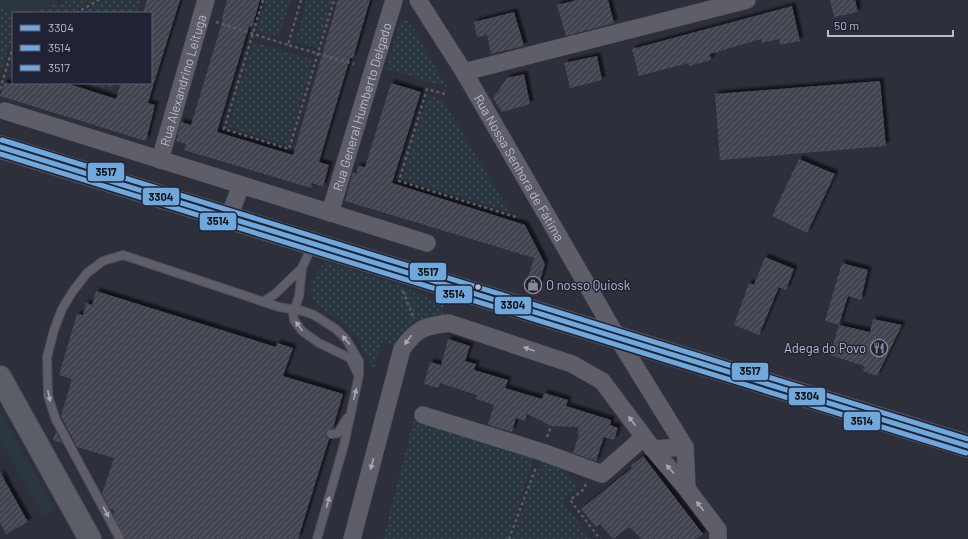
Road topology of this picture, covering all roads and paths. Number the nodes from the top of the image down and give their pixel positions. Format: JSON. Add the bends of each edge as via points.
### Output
{"nodes":[{"id":1,"x":99,"y":0,"type":"edge"},
{"id":2,"x":206,"y":0,"type":"edge"},
{"id":3,"x":263,"y":0,"type":"edge"},
{"id":4,"x":301,"y":0,"type":"edge"},
{"id":5,"x":334,"y":0,"type":"edge"},
{"id":6,"x":394,"y":0,"type":"edge"},
{"id":7,"x":418,"y":0,"type":"edge"},
{"id":8,"x":747,"y":0,"type":"edge"},
{"id":9,"x":78,"y":12,"type":"edge"},
{"id":10,"x":216,"y":22,"type":"dead end"},
{"id":11,"x":253,"y":34,"type":"junction"},
{"id":12,"x":288,"y":45,"type":"junction"},
{"id":13,"x":12,"y":50,"type":"edge"},
{"id":14,"x":319,"y":54,"type":"junction"},
{"id":15,"x":354,"y":64,"type":"dead end"},
{"id":16,"x":464,"y":72,"type":"junction"},
{"id":17,"x":0,"y":89,"type":"edge"},
{"id":18,"x":445,"y":94,"type":"dead end"},
{"id":19,"x":5,"y":110,"type":"dead end"},
{"id":20,"x":0,"y":147,"type":"edge"},
{"id":21,"x":160,"y":160,"type":"junction"},
{"id":22,"x":241,"y":185,"type":"junction"},
{"id":23,"x":330,"y":213,"type":"junction"},
{"id":24,"x":229,"y":217,"type":"junction"},
{"id":25,"x":519,"y":218,"type":"dead end"},
{"id":26,"x":313,"y":243,"type":"junction"},
{"id":27,"x":427,"y":243,"type":"dead end"},
{"id":28,"x":302,"y":268,"type":"junction"},
{"id":29,"x":394,"y":268,"type":"junction"},
{"id":30,"x":299,"y":296,"type":"junction"},
{"id":31,"x":263,"y":302,"type":"junction"},
{"id":32,"x":279,"y":307,"type":"junction"},
{"id":33,"x":294,"y":309,"type":"junction"},
{"id":34,"x":419,"y":331,"type":"junction"},
{"id":35,"x":617,"y":337,"type":"junction"},
{"id":36,"x":359,"y":375,"type":"junction"},
{"id":37,"x":0,"y":377,"type":"edge"},
{"id":38,"x":350,"y":412,"type":"junction"},
{"id":39,"x":423,"y":415,"type":"dead end"},
{"id":40,"x":331,"y":434,"type":"dead end"},
{"id":41,"x":649,"y":443,"type":"junction"},
{"id":42,"x":968,"y":446,"type":"edge"},
{"id":43,"x":685,"y":447,"type":"junction"},
{"id":44,"x":542,"y":452,"type":"junction"},
{"id":45,"x":591,"y":470,"type":"junction"},
{"id":46,"x":687,"y":490,"type":"junction"},
{"id":47,"x":90,"y":539,"type":"edge"},
{"id":48,"x":120,"y":539,"type":"edge"},
{"id":49,"x":317,"y":539,"type":"edge"},
{"id":50,"x":352,"y":539,"type":"edge"},
{"id":51,"x":509,"y":539,"type":"edge"},
{"id":52,"x":600,"y":539,"type":"edge"},
{"id":53,"x":718,"y":539,"type":"edge"}],
"edges":[{"from":1,"to":9,"type":"path"},
{"from":2,"to":21,"type":"street","name":"Rua Alexandrino Leituga"},
{"from":3,"to":11,"type":"path"},
{"from":4,"to":12,"type":"path"},
{"from":5,"to":14,"type":"path"},
{"from":6,"to":23,"type":"street","name":"Rua General Humberto Delgado"},
{"from":7,"to":16,"type":"street","name":"Rua Nossa Senhora de Fátima"},
{"from":8,"to":16,"type":"street"},
{"from":10,"to":11,"type":"path"},
{"from":11,"to":12,"type":"path"},
{"from":11,"to":14,"type":"path","via":[[224,129],[289,149]]},
{"from":12,"to":14,"type":"path"},
{"from":13,"to":17,"type":"path"},
{"from":14,"to":15,"type":"path"},
{"from":16,"to":35,"type":"street","name":"Rua Nossa Senhora de Fátima"},
{"from":18,"to":25,"type":"path","via":[[427,89],[399,181]]},
{"from":19,"to":21,"type":"street"},
{"from":20,"to":24,"type":"main road"},
{"from":21,"to":22,"type":"street"},
{"from":22,"to":23,"type":"street"},
{"from":22,"to":24,"type":"street"},
{"from":23,"to":27,"type":"street"},
{"from":24,"to":26,"type":"main road"},
{"from":26,"to":28,"type":"lane"},
{"from":26,"to":29,"type":"main road"},
{"from":28,"to":30,"type":"lane"},
{"from":28,"to":31,"type":"lane"},
{"from":29,"to":34,"type":"path"},
{"from":29,"to":35,"type":"main road"},
{"from":30,"to":32,"type":"lane","via":[[290,304]]},
{"from":30,"to":33,"type":"lane"},
{"from":31,"to":32,"type":"lane"},
{"from":31,"to":48,"type":"lane","one_way":true,"via":[[123,255],[103,261],[87,273],[62,309],[47,357],[48,396],[56,420]]},
{"from":32,"to":33,"type":"lane"},
{"from":36,"to":33,"type":"lane","one_way":true,"via":[[350,358],[319,343],[302,331],[294,320]]},
{"from":36,"to":33,"type":"lane","one_way":true,"via":[[359,361],[346,339],[314,315]]},
{"from":41,"to":34,"type":"street","one_way":true,"via":[[602,381],[572,364],[449,323],[430,325]]},
{"from":34,"to":50,"type":"street","one_way":true,"via":[[413,334],[402,349]]},
{"from":35,"to":42,"type":"main road"},
{"from":35,"to":43,"type":"street","name":"Rua Nossa Senhora de Fátima"},
{"from":38,"to":36,"type":"lane","one_way":true},
{"from":37,"to":47,"type":"street"},
{"from":38,"to":40,"type":"lane","via":[[338,433]]},
{"from":49,"to":38,"type":"lane","one_way":true,"via":[[344,445]]},
{"from":39,"to":44,"type":"street"},
{"from":41,"to":43,"type":"street"},
{"from":41,"to":45,"type":"street","via":[[602,474]]},
{"from":46,"to":41,"type":"street","one_way":true},
{"from":43,"to":46,"type":"street"},
{"from":44,"to":45,"type":"street"},
{"from":44,"to":51,"type":"path"},
{"from":45,"to":52,"type":"path","via":[[584,489],[570,500]]},
{"from":53,"to":46,"type":"street","one_way":true,"via":[[718,530]]}]}
